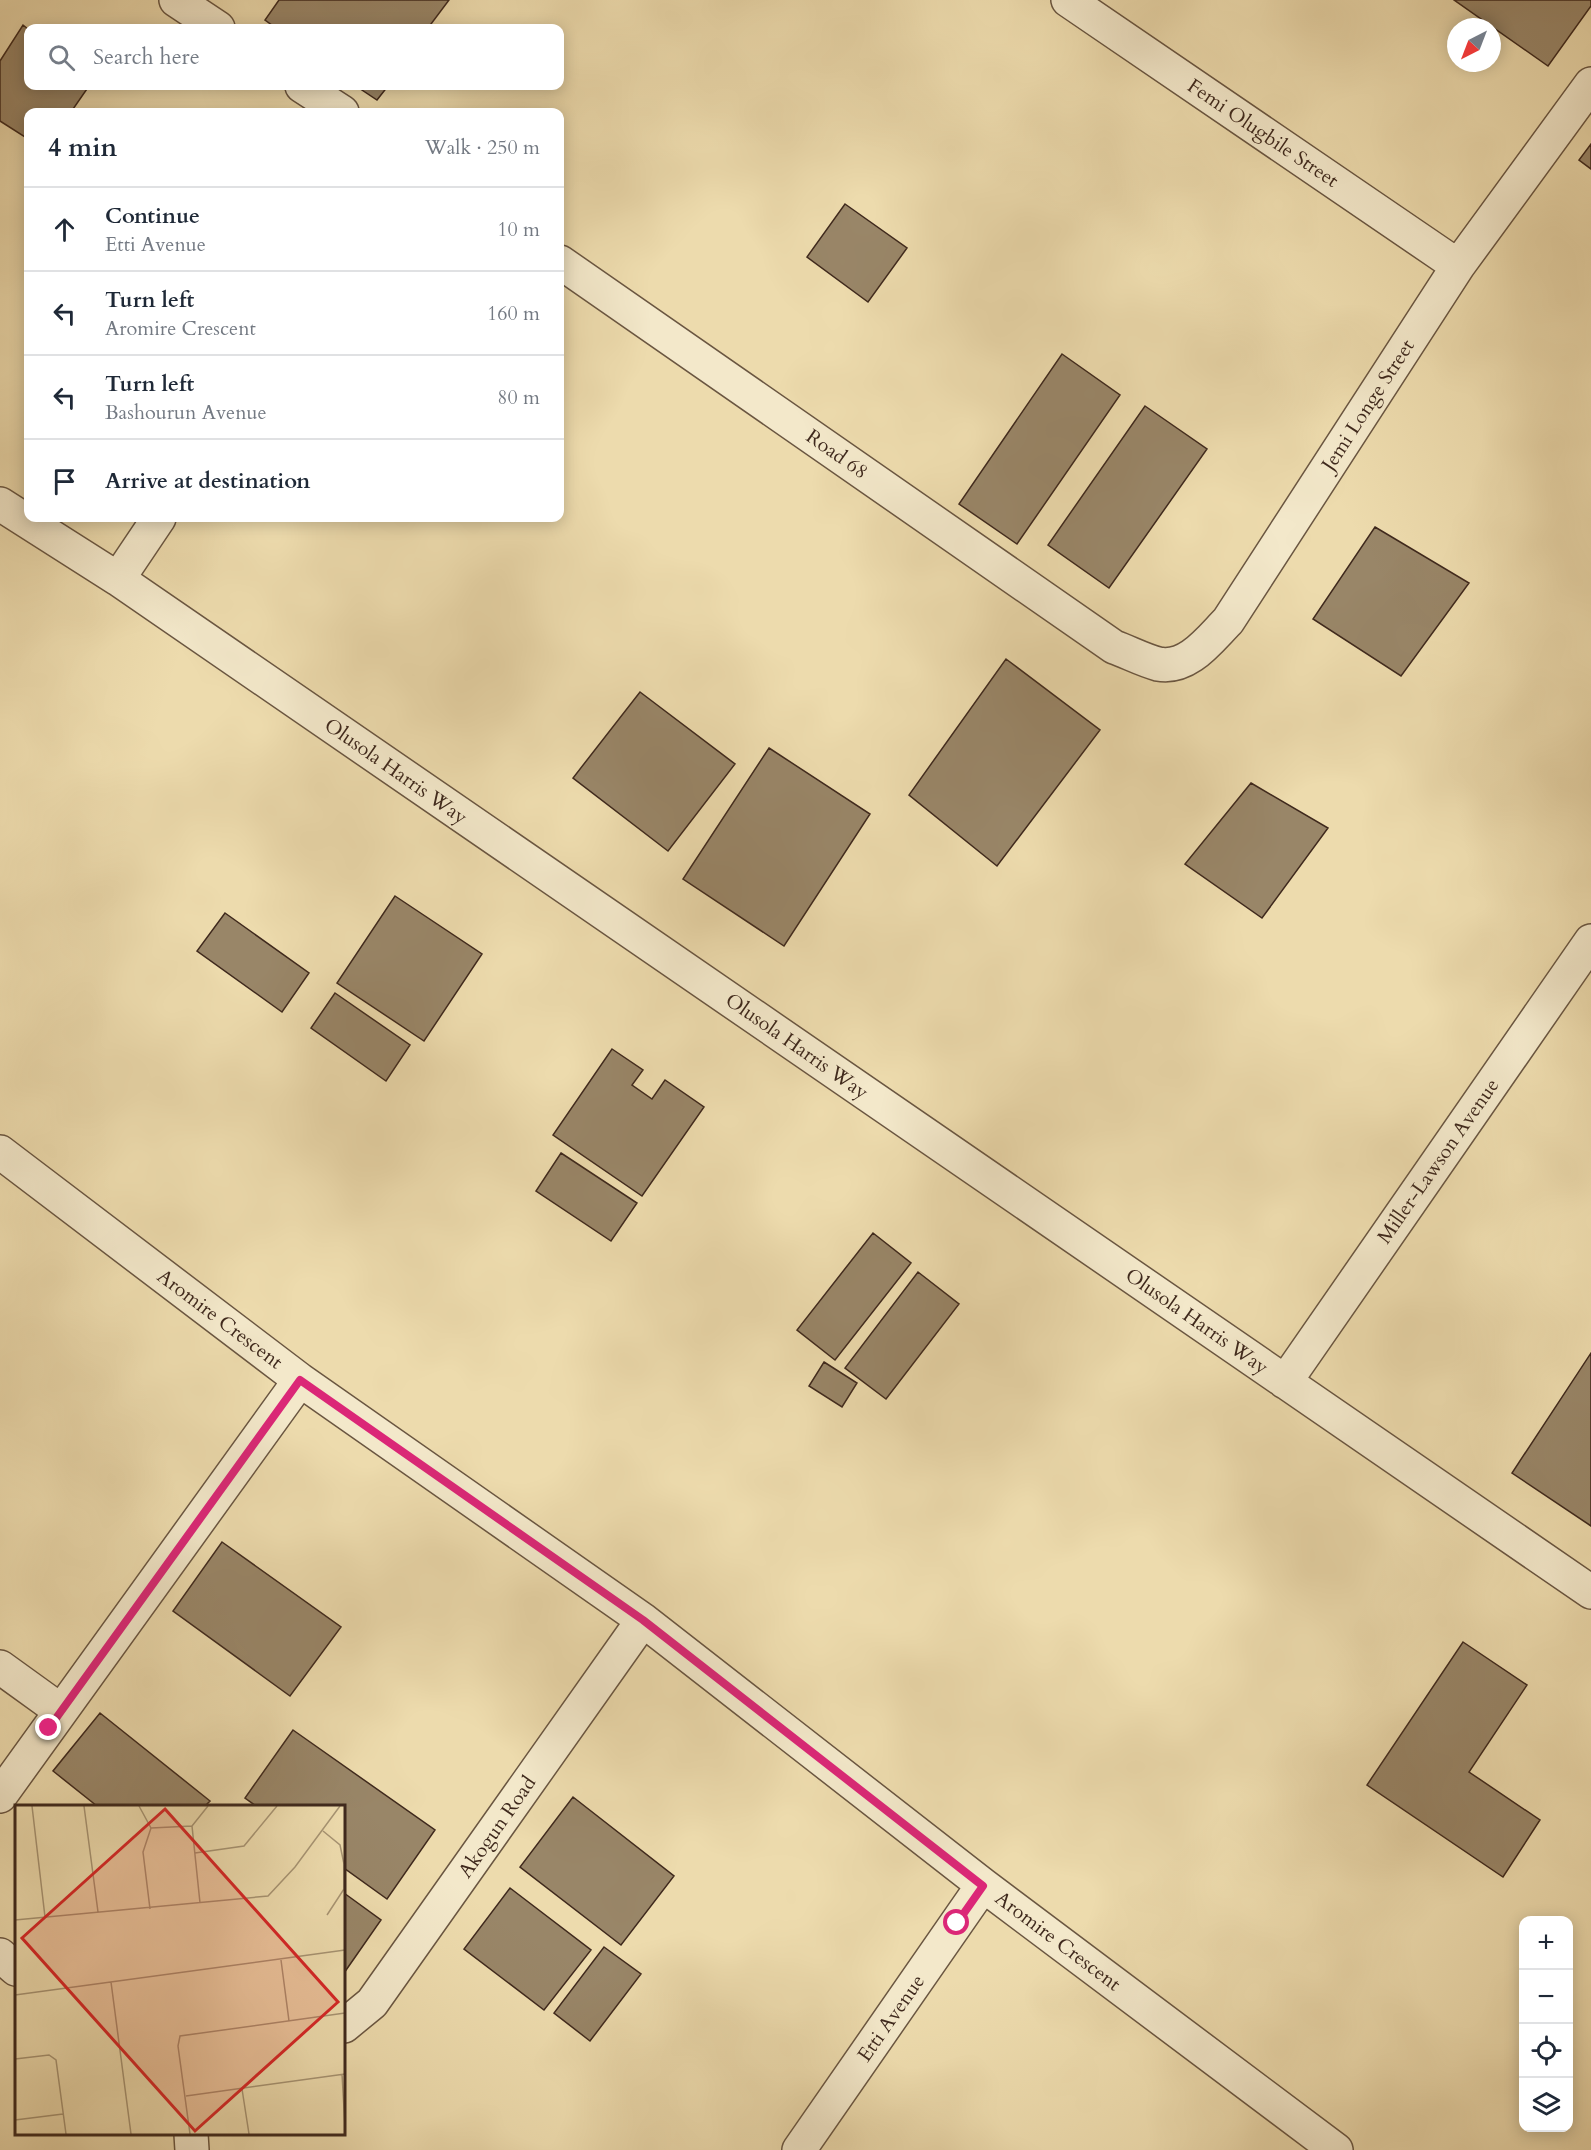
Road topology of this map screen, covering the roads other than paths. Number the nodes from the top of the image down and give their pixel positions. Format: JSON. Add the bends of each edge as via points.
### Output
{"nodes":[{"id":1,"x":176,"y":0,"type":"edge"},
{"id":2,"x":1070,"y":1,"type":"edge"},
{"id":3,"x":212,"y":24,"type":"edge"},
{"id":4,"x":1591,"y":84,"type":"edge"},
{"id":5,"x":308,"y":90,"type":"edge"},
{"id":6,"x":336,"y":108,"type":"edge"},
{"id":7,"x":564,"y":265,"type":"edge"},
{"id":8,"x":1458,"y":266,"type":"junction"},
{"id":9,"x":0,"y":504,"type":"edge"},
{"id":10,"x":24,"y":519,"type":"edge"},
{"id":11,"x":28,"y":522,"type":"edge"},
{"id":12,"x":156,"y":522,"type":"edge"},
{"id":13,"x":118,"y":579,"type":"junction"},
{"id":14,"x":1114,"y":647,"type":"joint"},
{"id":15,"x":1591,"y":941,"type":"edge"},
{"id":16,"x":0,"y":1152,"type":"edge"},
{"id":17,"x":300,"y":1380,"type":"junction"},
{"id":18,"x":1285,"y":1382,"type":"junction"},
{"id":19,"x":1591,"y":1592,"type":"edge"},
{"id":20,"x":643,"y":1620,"type":"junction"},
{"id":21,"x":0,"y":1667,"type":"edge"},
{"id":22,"x":61,"y":1711,"type":"junction"},
{"id":23,"x":0,"y":1796,"type":"edge"},
{"id":24,"x":983,"y":1886,"type":"junction"},
{"id":25,"x":0,"y":1955,"type":"edge"},
{"id":26,"x":15,"y":1968,"type":"edge"},
{"id":27,"x":345,"y":2025,"type":"edge"},
{"id":28,"x":191,"y":2135,"type":"edge"},
{"id":29,"x":1333,"y":2149,"type":"edge"},
{"id":30,"x":192,"y":2150,"type":"edge"},
{"id":31,"x":799,"y":2150,"type":"edge"}],
"edges":[{"from":1,"to":3,"type":"street"},
{"from":2,"to":8,"type":"street","name":"Femi Olugbile Street"},
{"from":4,"to":8,"type":"street","name":"Jemi Longe Street"},
{"from":5,"to":6,"type":"street"},
{"from":7,"to":14,"type":"street","name":"Road 68"},
{"from":8,"to":14,"type":"street","name":"Jemi Longe Street","via":[[1228,621],[1181,662],[1160,664]]},
{"from":9,"to":10,"type":"street","name":"Olusola Harris Way"},
{"from":11,"to":13,"type":"street","name":"Olusola Harris Way"},
{"from":12,"to":13,"type":"street"},
{"from":13,"to":18,"type":"street","name":"Olusola Harris Way"},
{"from":15,"to":18,"type":"street","name":"Miller-Lawson Avenue"},
{"from":16,"to":17,"type":"street","name":"Aromire Crescent"},
{"from":17,"to":20,"type":"street","name":"Aromire Crescent"},
{"from":17,"to":22,"type":"street"},
{"from":18,"to":19,"type":"street","name":"Olusola Harris Way"},
{"from":20,"to":24,"type":"street","name":"Aromire Crescent"},
{"from":20,"to":27,"type":"street","name":"Akogun Road","via":[[372,2003]]},
{"from":21,"to":22,"type":"street"},
{"from":22,"to":23,"type":"street"},
{"from":24,"to":29,"type":"street","name":"Aromire Crescent"},
{"from":24,"to":31,"type":"street","name":"Etti Avenue"},
{"from":25,"to":26,"type":"street"},
{"from":28,"to":30,"type":"street"}]}
